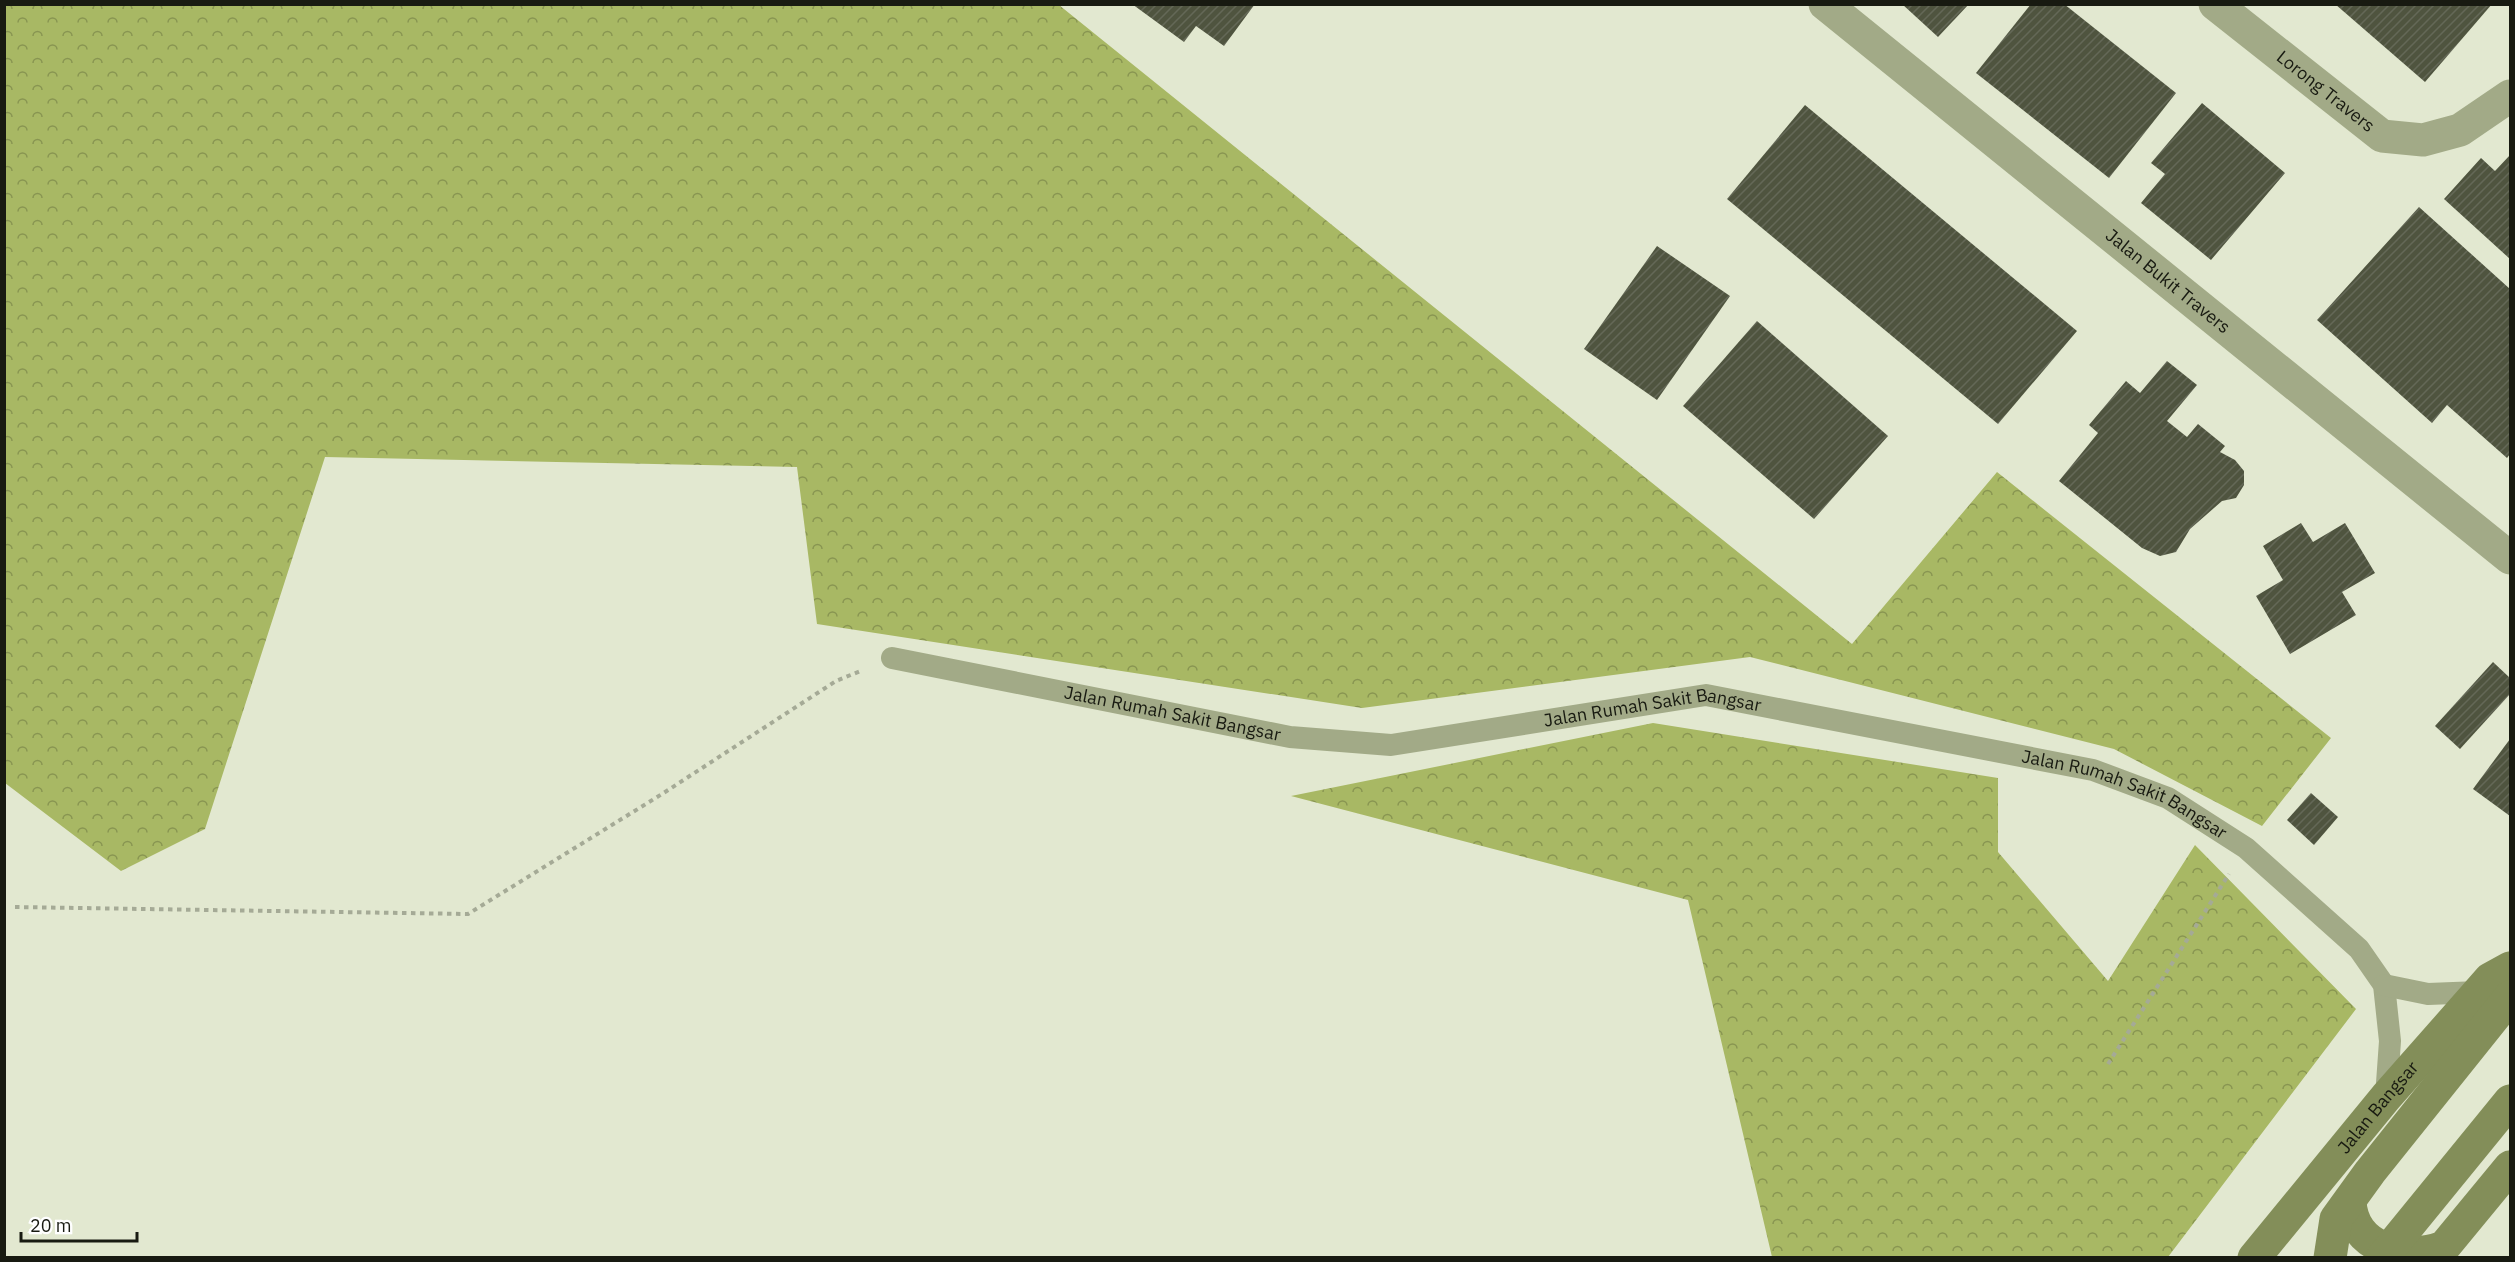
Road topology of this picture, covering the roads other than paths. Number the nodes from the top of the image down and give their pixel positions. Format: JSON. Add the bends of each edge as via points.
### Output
{"nodes":[{"id":1,"x":1826,"y":4,"type":"edge"},
{"id":2,"x":2215,"y":4,"type":"edge"},
{"id":3,"x":2511,"y":96,"type":"edge"},
{"id":4,"x":2511,"y":558,"type":"edge"},
{"id":5,"x":892,"y":658,"type":"road end"},
{"id":6,"x":2511,"y":968,"type":"edge"},
{"id":7,"x":2384,"y":986,"type":"junction"},
{"id":8,"x":2479,"y":992,"type":"junction"},
{"id":9,"x":2511,"y":998,"type":"edge"},
{"id":10,"x":2386,"y":1097,"type":"junction"},
{"id":11,"x":2511,"y":1101,"type":"edge"},
{"id":12,"x":2511,"y":1167,"type":"edge"},
{"id":13,"x":2350,"y":1201,"type":"junction"},
{"id":14,"x":2444,"y":1252,"type":"edge"},
{"id":15,"x":2254,"y":1257,"type":"edge"},
{"id":16,"x":2330,"y":1257,"type":"edge"},
{"id":17,"x":2382,"y":1257,"type":"edge"}],
"edges":[{"from":1,"to":4,"type":"street","name":"Jalan Bukit Travers"},
{"from":2,"to":3,"type":"street","name":"Lorong Travers","via":[[2382,136],[2423,140],[2460,130]]},
{"from":5,"to":7,"type":"lane","name":"Jalan Rumah Sakit Bangsar","via":[[1290,737],[1391,745],[1706,695],[2093,770],[2168,798],[2246,848],[2359,949]]},
{"from":6,"to":8,"type":"main road","name":"Jalan Bangsar","via":[[2490,979]]},
{"from":7,"to":8,"type":"lane","via":[[2428,994]]},
{"from":7,"to":10,"type":"lane","via":[[2390,1041]]},
{"from":8,"to":10,"type":"main road","name":"Jalan Bangsar"},
{"from":9,"to":13,"type":"main road"},
{"from":10,"to":15,"type":"main road","name":"Jalan Bangsar"},
{"from":11,"to":17,"type":"main road","bridge":true},
{"from":12,"to":14,"type":"main road"},
{"from":13,"to":14,"type":"main road","via":[[2356,1228],[2370,1243],[2394,1252]]},
{"from":13,"to":16,"type":"main road","via":[[2336,1219]]}]}
